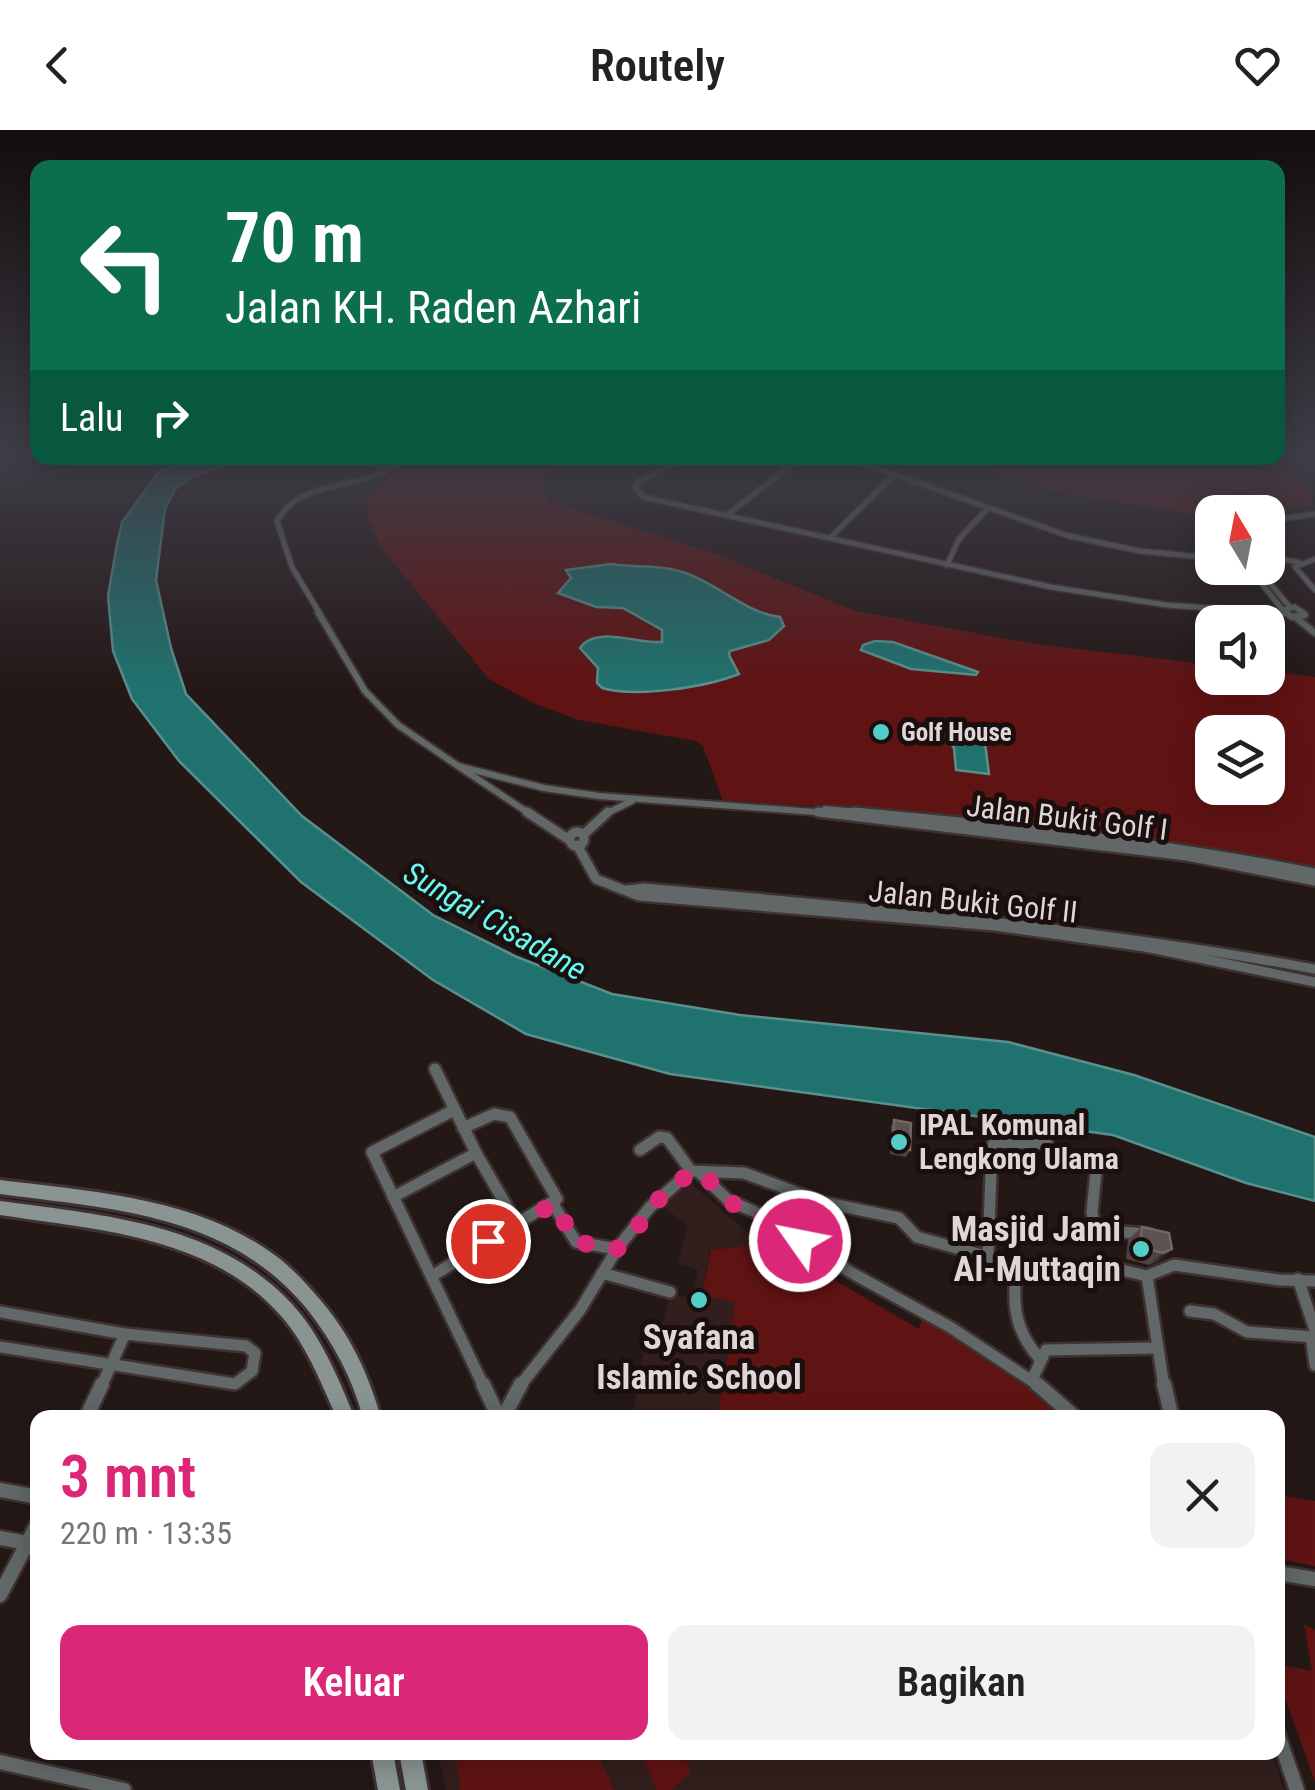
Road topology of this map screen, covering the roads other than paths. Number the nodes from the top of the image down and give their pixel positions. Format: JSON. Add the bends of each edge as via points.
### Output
{"nodes":[{"id":1,"x":281,"y":532,"type":"edge"},
{"id":2,"x":797,"y":532,"type":"edge"},
{"id":3,"x":805,"y":532,"type":"edge"},
{"id":4,"x":836,"y":532,"type":"edge"},
{"id":5,"x":966,"y":532,"type":"edge"},
{"id":6,"x":1066,"y":532,"type":"edge"},
{"id":7,"x":830,"y":538,"type":"junction"},
{"id":8,"x":864,"y":547,"type":"junction"},
{"id":9,"x":1195,"y":556,"type":"edge"},
{"id":10,"x":1315,"y":559,"type":"edge"},
{"id":11,"x":1285,"y":560,"type":"edge"},
{"id":12,"x":1298,"y":562,"type":"junction"},
{"id":13,"x":948,"y":565,"type":"junction"},
{"id":14,"x":1269,"y":585,"type":"edge"},
{"id":15,"x":1315,"y":590,"type":"edge"},
{"id":16,"x":1315,"y":610,"type":"edge"},
{"id":17,"x":1294,"y":611,"type":"junction"},
{"id":18,"x":1296,"y":618,"type":"junction"},
{"id":19,"x":1315,"y":624,"type":"edge"},
{"id":20,"x":1315,"y":633,"type":"edge"},
{"id":21,"x":458,"y":766,"type":"junction"},
{"id":22,"x":503,"y":778,"type":"junction"},
{"id":23,"x":493,"y":791,"type":"junction"},
{"id":24,"x":600,"y":796,"type":"junction"},
{"id":25,"x":634,"y":800,"type":"junction"},
{"id":26,"x":813,"y":810,"type":"junction"},
{"id":27,"x":607,"y":812,"type":"junction"},
{"id":28,"x":573,"y":842,"type":"junction"},
{"id":29,"x":1315,"y":872,"type":"edge"},
{"id":30,"x":1315,"y":880,"type":"edge"},
{"id":31,"x":624,"y":891,"type":"junction"},
{"id":32,"x":1315,"y":969,"type":"edge"},
{"id":33,"x":1315,"y":982,"type":"edge"},
{"id":34,"x":435,"y":1068,"type":"dead end"},
{"id":35,"x":454,"y":1110,"type":"junction"},
{"id":36,"x":463,"y":1128,"type":"junction"},
{"id":37,"x":1046,"y":1144,"type":"dead end"},
{"id":38,"x":643,"y":1148,"type":"dead end"},
{"id":39,"x":372,"y":1152,"type":"joint"},
{"id":40,"x":476,"y":1153,"type":"junction"},
{"id":41,"x":1096,"y":1172,"type":"dead end"},
{"id":42,"x":692,"y":1173,"type":"junction"},
{"id":43,"x":0,"y":1187,"type":"edge"},
{"id":44,"x":393,"y":1198,"type":"junction"},
{"id":45,"x":554,"y":1204,"type":"junction"},
{"id":46,"x":0,"y":1208,"type":"edge"},
{"id":47,"x":517,"y":1224,"type":"junction"},
{"id":48,"x":1164,"y":1238,"type":"edge"},
{"id":49,"x":617,"y":1249,"type":"junction"},
{"id":50,"x":988,"y":1254,"type":"junction"},
{"id":51,"x":1016,"y":1265,"type":"junction"},
{"id":52,"x":602,"y":1272,"type":"junction"},
{"id":53,"x":432,"y":1276,"type":"junction"},
{"id":54,"x":1148,"y":1276,"type":"junction"},
{"id":55,"x":1298,"y":1279,"type":"junction"},
{"id":56,"x":1315,"y":1282,"type":"edge"},
{"id":57,"x":670,"y":1292,"type":"dead end"},
{"id":58,"x":1190,"y":1311,"type":"dead end"},
{"id":59,"x":0,"y":1312,"type":"edge"},
{"id":60,"x":125,"y":1334,"type":"junction"},
{"id":61,"x":1314,"y":1334,"type":"edge"},
{"id":62,"x":0,"y":1347,"type":"edge"},
{"id":63,"x":1157,"y":1348,"type":"junction"},
{"id":64,"x":1040,"y":1359,"type":"junction"},
{"id":65,"x":1315,"y":1365,"type":"edge"},
{"id":66,"x":108,"y":1366,"type":"junction"},
{"id":67,"x":1032,"y":1380,"type":"junction"},
{"id":68,"x":89,"y":1410,"type":"edge"},
{"id":69,"x":343,"y":1410,"type":"edge"},
{"id":70,"x":369,"y":1410,"type":"edge"},
{"id":71,"x":496,"y":1410,"type":"edge"},
{"id":72,"x":505,"y":1410,"type":"edge"},
{"id":73,"x":1067,"y":1410,"type":"edge"},
{"id":74,"x":1170,"y":1410,"type":"edge"},
{"id":75,"x":0,"y":1490,"type":"edge"},
{"id":76,"x":30,"y":1496,"type":"edge"},
{"id":77,"x":0,"y":1538,"type":"edge"},
{"id":78,"x":30,"y":1544,"type":"edge"},
{"id":79,"x":30,"y":1547,"type":"edge"},
{"id":80,"x":1285,"y":1574,"type":"edge"},
{"id":81,"x":1315,"y":1580,"type":"edge"},
{"id":82,"x":0,"y":1595,"type":"edge"},
{"id":83,"x":1285,"y":1755,"type":"edge"},
{"id":84,"x":383,"y":1760,"type":"edge"},
{"id":85,"x":411,"y":1760,"type":"edge"},
{"id":86,"x":0,"y":1762,"type":"edge"},
{"id":87,"x":124,"y":1790,"type":"edge"},
{"id":88,"x":388,"y":1790,"type":"edge"},
{"id":89,"x":417,"y":1790,"type":"edge"},
{"id":90,"x":1297,"y":1790,"type":"edge"}],
"edges":[{"from":1,"to":21,"type":"street","name":"Jalan Bukit Golf I","via":[[288,557],[373,702]]},
{"from":2,"to":8,"type":"street"},
{"from":3,"to":7,"type":"street"},
{"from":4,"to":7,"type":"street"},
{"from":5,"to":13,"type":"street"},
{"from":6,"to":9,"type":"street"},
{"from":7,"to":8,"type":"street"},
{"from":8,"to":13,"type":"street"},
{"from":10,"to":12,"type":"street"},
{"from":11,"to":12,"type":"street"},
{"from":12,"to":15,"type":"street"},
{"from":13,"to":17,"type":"street","via":[[1112,598],[1223,611]]},
{"from":14,"to":17,"type":"street"},
{"from":16,"to":17,"type":"street"},
{"from":17,"to":18,"type":"street"},
{"from":17,"to":18,"type":"street"},
{"from":17,"to":19,"type":"street"},
{"from":18,"to":20,"type":"street"},
{"from":21,"to":22,"type":"street","name":"Jalan Bukit Golf I"},
{"from":21,"to":23,"type":"street","name":"Jalan Bukit Golf I"},
{"from":22,"to":23,"type":"street"},
{"from":22,"to":24,"type":"street","name":"Jalan Bukit Golf I"},
{"from":23,"to":28,"type":"street","name":"Jalan Bukit Golf I"},
{"from":24,"to":25,"type":"street","name":"Jalan Bukit Golf I"},
{"from":24,"to":27,"type":"street"},
{"from":25,"to":26,"type":"street","name":"Jalan Bukit Golf I"},
{"from":25,"to":27,"type":"street","name":"Jalan Bukit Golf I"},
{"from":26,"to":29,"type":"street","name":"Jalan Bukit Golf I","via":[[1069,831]]},
{"from":26,"to":30,"type":"street","name":"Jalan Bukit Golf I","via":[[1070,840]]},
{"from":27,"to":28,"type":"street","name":"Jalan Bukit Golf I","via":[[584,835],[573,834]]},
{"from":28,"to":31,"type":"street","name":"Jalan Bukit Golf II","via":[[596,878]]},
{"from":31,"to":32,"type":"street","name":"Jalan Bukit Golf II","via":[[1014,921]]},
{"from":31,"to":33,"type":"street","name":"Jalan Bukit Golf II","via":[[994,926],[1145,947]]},
{"from":34,"to":35,"type":"street"},
{"from":35,"to":36,"type":"street"},
{"from":35,"to":39,"type":"street"},
{"from":36,"to":40,"type":"street"},
{"from":36,"to":45,"type":"street","via":[[494,1114],[510,1117],[556,1192]]},
{"from":37,"to":50,"type":"street","via":[[994,1142]]},
{"from":38,"to":42,"type":"street","via":[[659,1136],[672,1142]]},
{"from":39,"to":44,"type":"street"},
{"from":40,"to":44,"type":"street"},
{"from":40,"to":47,"type":"street"},
{"from":41,"to":48,"type":"street","via":[[1095,1230]]},
{"from":42,"to":49,"type":"street","via":[[650,1207]]},
{"from":42,"to":50,"type":"street","via":[[744,1173],[822,1202],[899,1218],[917,1237]]},
{"from":42,"to":67,"type":"street"},
{"from":43,"to":70,"type":"main road","via":[[162,1210],[238,1240],[278,1265],[316,1306],[351,1358]]},
{"from":44,"to":53,"type":"street"},
{"from":45,"to":47,"type":"street"},
{"from":45,"to":49,"type":"street","via":[[576,1242]]},
{"from":46,"to":69,"type":"main road","via":[[146,1230],[222,1258],[260,1281],[298,1326],[330,1373]]},
{"from":47,"to":53,"type":"street"},
{"from":49,"to":52,"type":"street"},
{"from":50,"to":51,"type":"street"},
{"from":51,"to":54,"type":"street","via":[[1109,1267]]},
{"from":51,"to":64,"type":"street","via":[[1014,1328]]},
{"from":52,"to":57,"type":"street"},
{"from":52,"to":72,"type":"street"},
{"from":53,"to":71,"type":"street"},
{"from":54,"to":55,"type":"street","via":[[1166,1258]]},
{"from":54,"to":63,"type":"street"},
{"from":55,"to":56,"type":"street"},
{"from":55,"to":61,"type":"street"},
{"from":58,"to":61,"type":"street","via":[[1214,1314],[1246,1332]]},
{"from":59,"to":60,"type":"street"},
{"from":60,"to":66,"type":"street"},
{"from":60,"to":66,"type":"street","via":[[246,1346],[256,1353],[255,1363],[235,1384]]},
{"from":61,"to":65,"type":"street"},
{"from":62,"to":66,"type":"street"},
{"from":63,"to":64,"type":"street","via":[[1051,1348]]},
{"from":63,"to":74,"type":"street"},
{"from":64,"to":67,"type":"street"},
{"from":66,"to":68,"type":"street"},
{"from":67,"to":73,"type":"street"},
{"from":75,"to":76,"type":"street"},
{"from":77,"to":78,"type":"street"},
{"from":79,"to":82,"type":"street"},
{"from":80,"to":81,"type":"street"},
{"from":83,"to":90,"type":"street"},
{"from":84,"to":88,"type":"main road"},
{"from":85,"to":89,"type":"main road"},
{"from":86,"to":87,"type":"street"}]}
